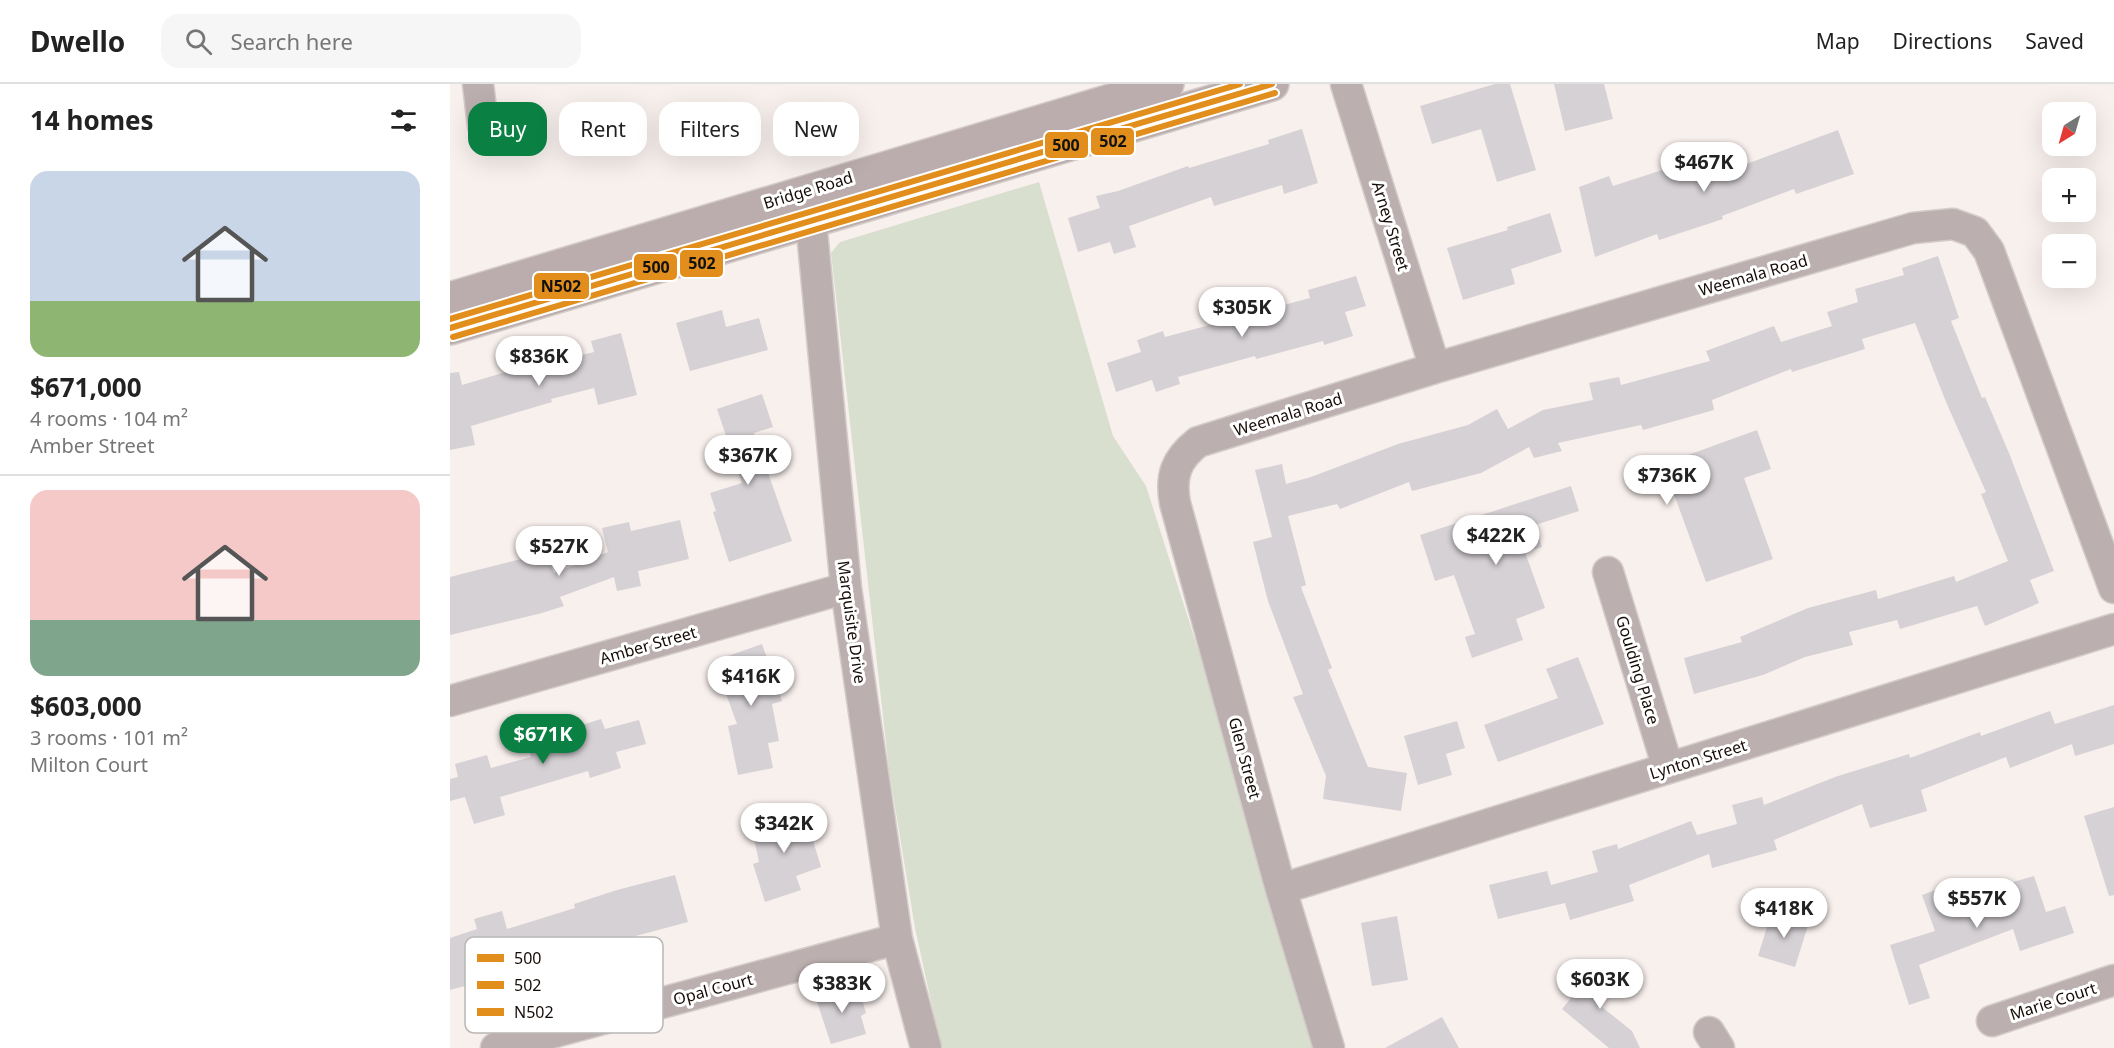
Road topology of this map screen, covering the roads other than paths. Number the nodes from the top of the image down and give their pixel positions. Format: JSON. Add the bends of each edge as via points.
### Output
{"nodes":[{"id":1,"x":478,"y":84,"type":"edge"},
{"id":2,"x":1167,"y":84,"type":"edge"},
{"id":3,"x":1272,"y":84,"type":"edge"},
{"id":4,"x":1346,"y":84,"type":"edge"},
{"id":5,"x":480,"y":102,"type":"edge"},
{"id":6,"x":807,"y":206,"type":"junction"},
{"id":7,"x":450,"y":299,"type":"edge"},
{"id":8,"x":450,"y":328,"type":"edge"},
{"id":9,"x":1435,"y":368,"type":"junction"},
{"id":10,"x":1176,"y":466,"type":"joint"},
{"id":11,"x":1608,"y":572,"type":"dead end"},
{"id":12,"x":846,"y":588,"type":"junction"},
{"id":13,"x":2114,"y":588,"type":"edge"},
{"id":14,"x":2114,"y":629,"type":"edge"},
{"id":15,"x":450,"y":701,"type":"edge"},
{"id":16,"x":1668,"y":768,"type":"junction"},
{"id":17,"x":1281,"y":889,"type":"junction"},
{"id":18,"x":897,"y":939,"type":"junction"},
{"id":19,"x":2114,"y":980,"type":"edge"},
{"id":20,"x":663,"y":1003,"type":"edge"},
{"id":21,"x":1992,"y":1021,"type":"dead end"},
{"id":22,"x":551,"y":1033,"type":"edge"},
{"id":23,"x":496,"y":1048,"type":"edge"},
{"id":24,"x":926,"y":1048,"type":"edge"},
{"id":25,"x":1329,"y":1048,"type":"edge"}],
"edges":[{"from":1,"to":5,"type":"street"},
{"from":2,"to":6,"type":"main road","name":"Bridge Road"},
{"from":3,"to":6,"type":"main road","name":"Bridge Road"},
{"from":4,"to":9,"type":"street","name":"Arney Street"},
{"from":6,"to":7,"type":"main road","name":"Bridge Road"},
{"from":6,"to":8,"type":"main road","name":"Bridge Road"},
{"from":6,"to":12,"type":"street","name":"Marquisite Drive"},
{"from":9,"to":10,"type":"street","name":"Weemala Road","via":[[1198,442]]},
{"from":9,"to":13,"type":"street","name":"Weemala Road","via":[[1913,228],[1953,224],[1975,232],[1989,251]]},
{"from":10,"to":17,"type":"street","name":"Glen Street","via":[[1175,503]]},
{"from":11,"to":16,"type":"street","name":"Goulding Place"},
{"from":12,"to":15,"type":"street","name":"Amber Street"},
{"from":12,"to":18,"type":"street","name":"Marquisite Drive"},
{"from":14,"to":16,"type":"street","name":"Lynton Street"},
{"from":16,"to":17,"type":"street","name":"Lynton Street"},
{"from":17,"to":25,"type":"street","name":"Glen Street"},
{"from":18,"to":20,"type":"street","name":"Opal Court"},
{"from":18,"to":24,"type":"street","name":"Marquisite Drive"},
{"from":19,"to":21,"type":"street","name":"Marie Court"},
{"from":22,"to":23,"type":"street","name":"Opal Court"}]}
